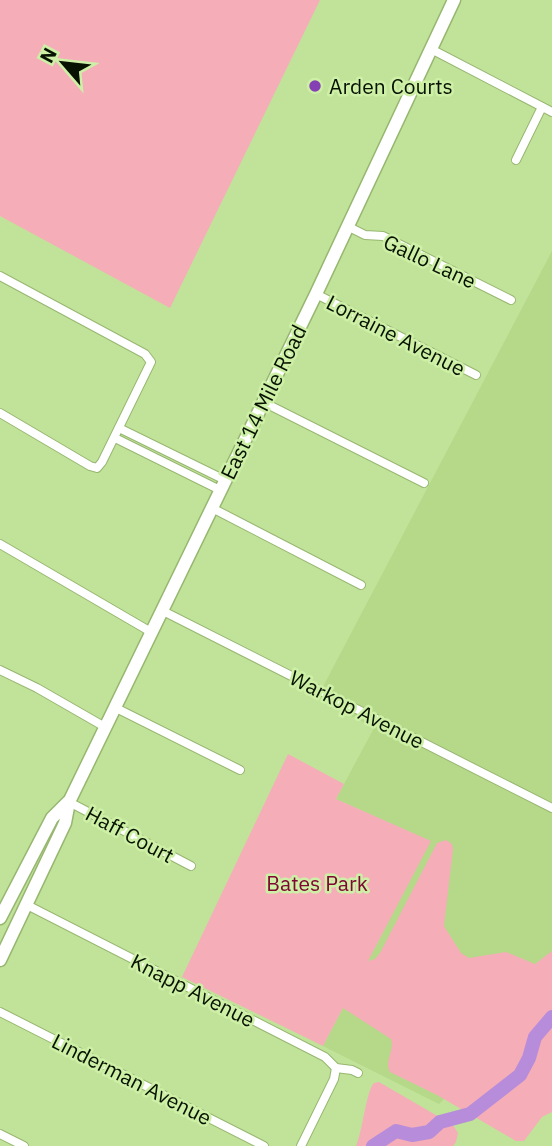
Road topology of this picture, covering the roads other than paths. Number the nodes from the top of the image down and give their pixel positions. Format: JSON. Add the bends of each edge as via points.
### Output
{"nodes":[{"id":1,"x":454,"y":0,"type":"edge"},
{"id":2,"x":431,"y":49,"type":"junction"},
{"id":3,"x":542,"y":107,"type":"junction"},
{"id":4,"x":552,"y":112,"type":"edge"},
{"id":5,"x":516,"y":160,"type":"dead end"},
{"id":6,"x":347,"y":226,"type":"junction"},
{"id":7,"x":0,"y":276,"type":"edge"},
{"id":8,"x":316,"y":294,"type":"junction"},
{"id":9,"x":511,"y":300,"type":"dead end"},
{"id":10,"x":476,"y":375,"type":"dead end"},
{"id":11,"x":263,"y":402,"type":"junction"},
{"id":12,"x":0,"y":413,"type":"edge"},
{"id":13,"x":119,"y":428,"type":"junction"},
{"id":14,"x":115,"y":438,"type":"junction"},
{"id":15,"x":424,"y":483,"type":"dead end"},
{"id":16,"x":223,"y":485,"type":"junction"},
{"id":17,"x":212,"y":508,"type":"junction"},
{"id":18,"x":0,"y":544,"type":"edge"},
{"id":19,"x":361,"y":585,"type":"dead end"},
{"id":20,"x":162,"y":610,"type":"junction"},
{"id":21,"x":151,"y":632,"type":"junction"},
{"id":22,"x":0,"y":670,"type":"edge"},
{"id":23,"x":114,"y":707,"type":"junction"},
{"id":24,"x":105,"y":727,"type":"junction"},
{"id":25,"x":240,"y":770,"type":"dead end"},
{"id":26,"x":69,"y":802,"type":"junction"},
{"id":27,"x":552,"y":808,"type":"edge"},
{"id":28,"x":191,"y":866,"type":"dead end"},
{"id":29,"x":27,"y":905,"type":"junction"},
{"id":30,"x":0,"y":918,"type":"edge"},
{"id":31,"x":0,"y":960,"type":"edge"},
{"id":32,"x":0,"y":1012,"type":"edge"},
{"id":33,"x":336,"y":1068,"type":"junction"},
{"id":34,"x":358,"y":1073,"type":"dead end"},
{"id":35,"x":0,"y":1134,"type":"edge"},
{"id":36,"x":24,"y":1146,"type":"edge"},
{"id":37,"x":264,"y":1146,"type":"edge"},
{"id":38,"x":301,"y":1146,"type":"edge"}],
"edges":[{"from":1,"to":2,"type":"main road","name":"East 14 Mile Road"},
{"from":2,"to":3,"type":"street"},
{"from":2,"to":6,"type":"main road","name":"East 14 Mile Road"},
{"from":3,"to":4,"type":"street"},
{"from":3,"to":5,"type":"street"},
{"from":6,"to":8,"type":"main road","name":"East 14 Mile Road"},
{"from":6,"to":9,"type":"street","name":"Gallo Lane","via":[[365,235],[383,236]]},
{"from":7,"to":13,"type":"street","via":[[150,359]]},
{"from":8,"to":10,"type":"street","name":"Lorraine Avenue"},
{"from":8,"to":11,"type":"main road","name":"East 14 Mile Road"},
{"from":11,"to":15,"type":"street"},
{"from":11,"to":16,"type":"main road","name":"East 14 Mile Road"},
{"from":12,"to":14,"type":"street","via":[[97,468]]},
{"from":13,"to":14,"type":"street"},
{"from":13,"to":16,"type":"street"},
{"from":14,"to":16,"type":"street"},
{"from":16,"to":17,"type":"main road","name":"East 14 Mile Road"},
{"from":17,"to":19,"type":"street"},
{"from":17,"to":20,"type":"main road","name":"East 14 Mile Road"},
{"from":18,"to":21,"type":"street"},
{"from":20,"to":21,"type":"main road","name":"East 14 Mile Road"},
{"from":20,"to":27,"type":"street","name":"Warkop Avenue"},
{"from":21,"to":23,"type":"main road","name":"East 14 Mile Road"},
{"from":22,"to":24,"type":"street"},
{"from":23,"to":24,"type":"main road","name":"East 14 Mile Road"},
{"from":23,"to":25,"type":"street"},
{"from":24,"to":26,"type":"main road","name":"East 14 Mile Road"},
{"from":26,"to":28,"type":"street","name":"Haff Court"},
{"from":26,"to":29,"type":"main road","name":"East 14 Mile Road","via":[[65,823]]},
{"from":26,"to":30,"type":"main road","name":"East 14 Mile Road","via":[[52,818]]},
{"from":29,"to":31,"type":"main road","name":"East 14 Mile Road"},
{"from":29,"to":33,"type":"street","name":"Knapp Avenue","via":[[325,1057]]},
{"from":32,"to":37,"type":"street","name":"Linderman Avenue"},
{"from":33,"to":34,"type":"street","name":"Knapp Avenue"},
{"from":33,"to":38,"type":"street"},
{"from":35,"to":36,"type":"street"}]}
